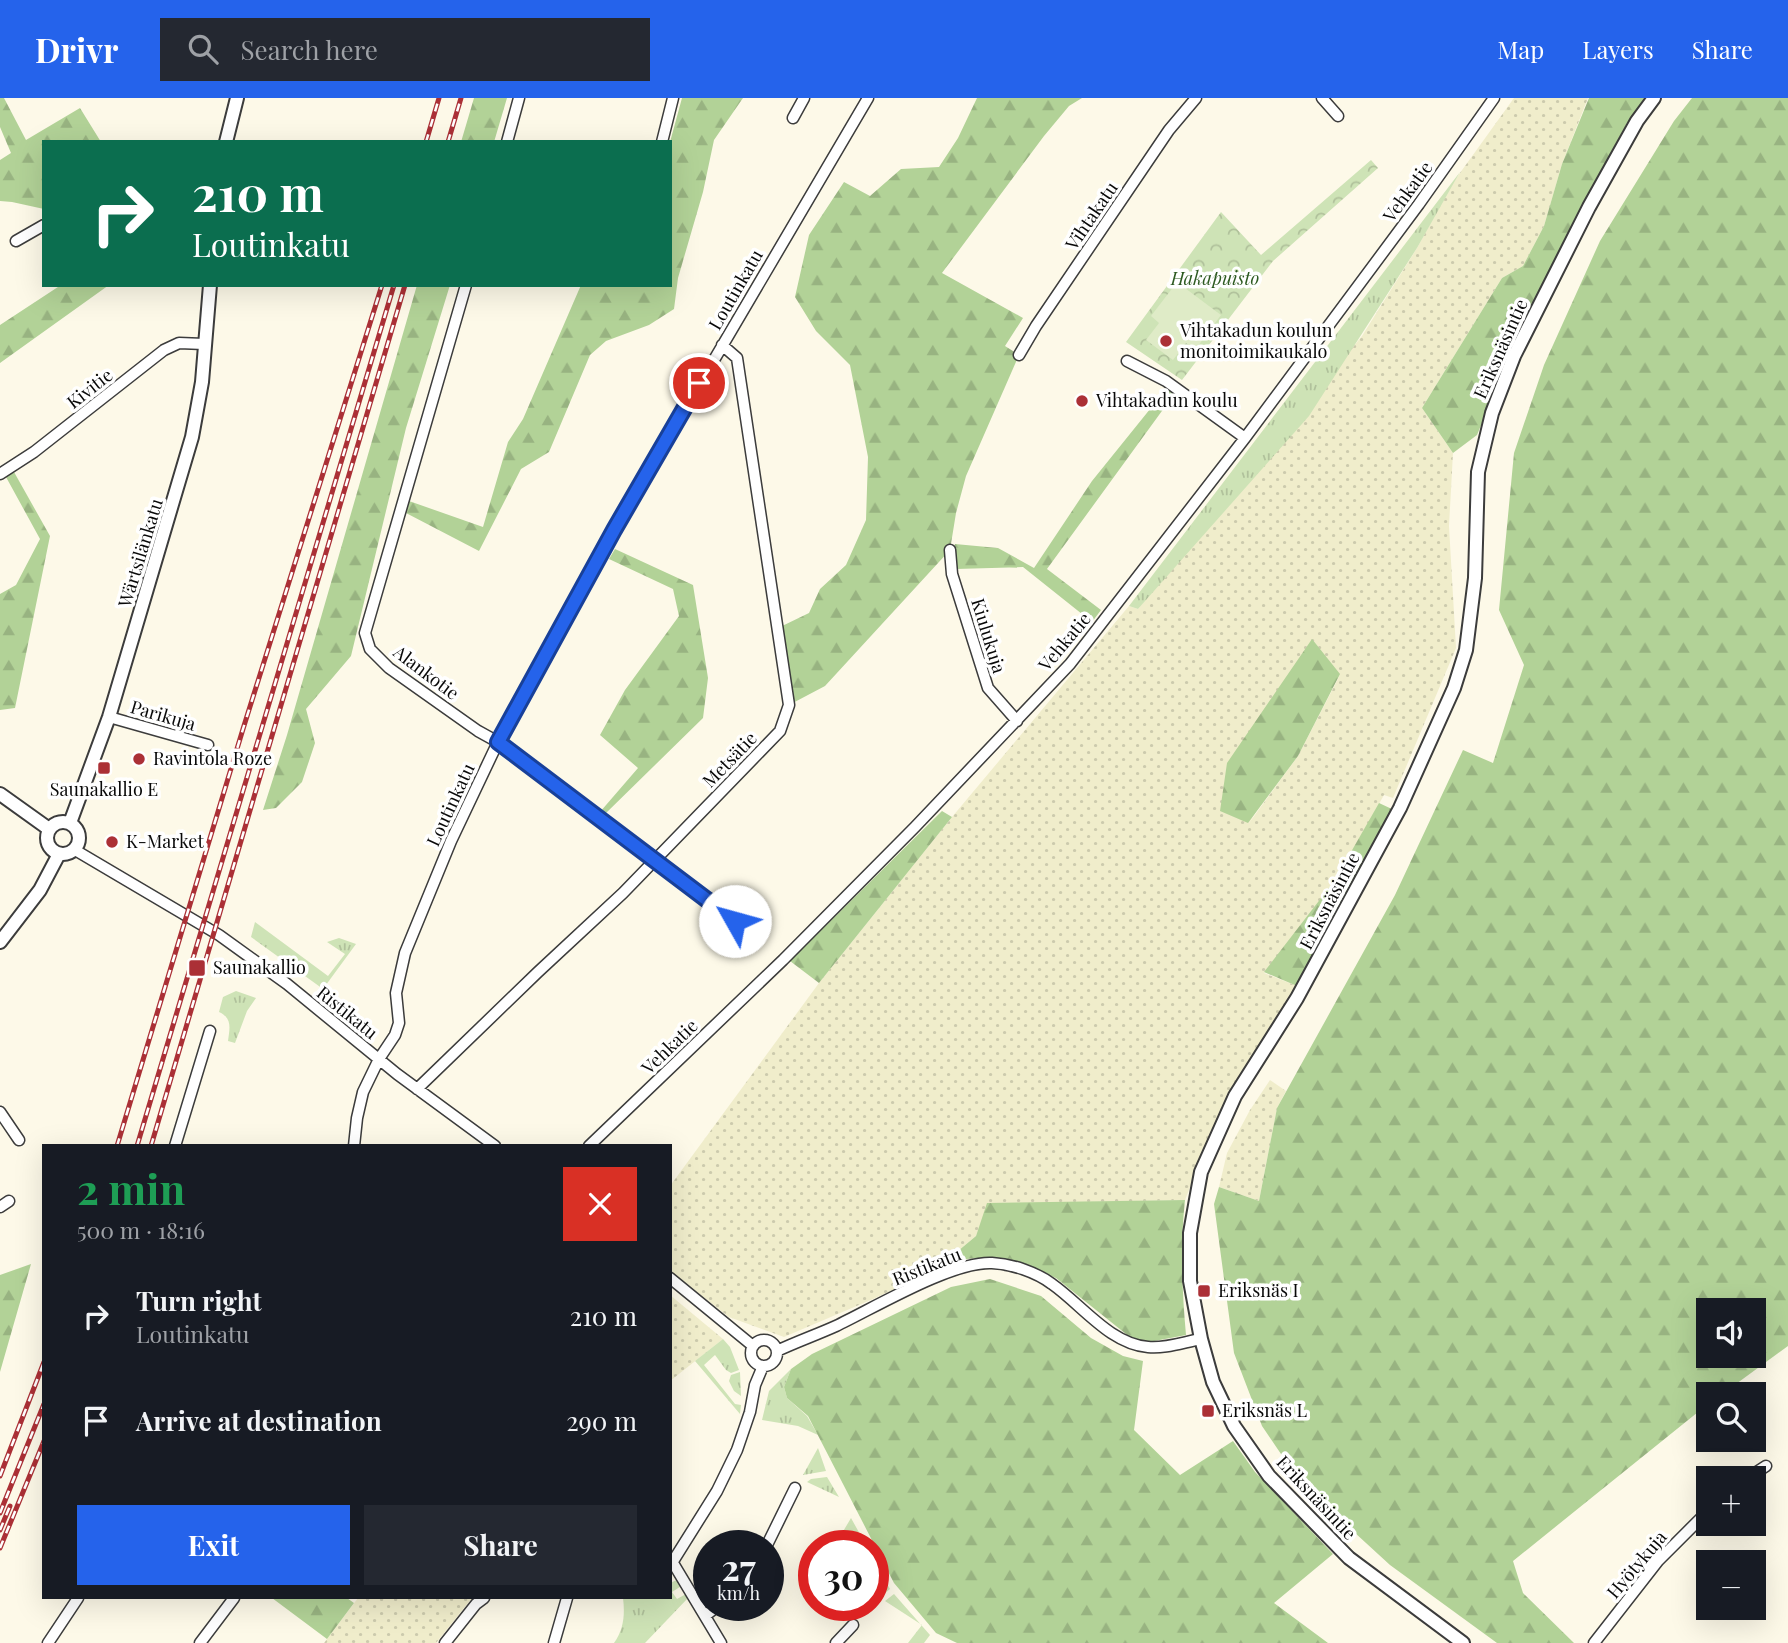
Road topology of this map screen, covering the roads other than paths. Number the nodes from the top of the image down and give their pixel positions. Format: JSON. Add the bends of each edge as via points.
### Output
{"nodes":[{"id":1,"x":237,"y":98,"type":"edge"},
{"id":2,"x":519,"y":98,"type":"edge"},
{"id":3,"x":673,"y":98,"type":"edge"},
{"id":4,"x":804,"y":98,"type":"edge"},
{"id":5,"x":868,"y":98,"type":"edge"},
{"id":6,"x":1196,"y":98,"type":"edge"},
{"id":7,"x":1322,"y":98,"type":"edge"},
{"id":8,"x":1494,"y":98,"type":"edge"},
{"id":9,"x":1654,"y":98,"type":"edge"},
{"id":10,"x":1338,"y":116,"type":"dead end"},
{"id":11,"x":793,"y":118,"type":"dead end"},
{"id":12,"x":226,"y":140,"type":"edge"},
{"id":13,"x":508,"y":140,"type":"edge"},
{"id":14,"x":662,"y":140,"type":"edge"},
{"id":15,"x":42,"y":226,"type":"edge"},
{"id":16,"x":16,"y":241,"type":"dead end"},
{"id":17,"x":210,"y":287,"type":"edge"},
{"id":18,"x":465,"y":287,"type":"edge"},
{"id":19,"x":204,"y":344,"type":"junction"},
{"id":20,"x":722,"y":345,"type":"junction"},
{"id":21,"x":1019,"y":355,"type":"dead end"},
{"id":22,"x":1127,"y":361,"type":"dead end"},
{"id":23,"x":1245,"y":438,"type":"junction"},
{"id":24,"x":0,"y":474,"type":"edge"},
{"id":25,"x":950,"y":550,"type":"dead end"},
{"id":26,"x":109,"y":717,"type":"junction"},
{"id":27,"x":1017,"y":721,"type":"junction"},
{"id":28,"x":498,"y":742,"type":"junction"},
{"id":29,"x":208,"y":745,"type":"dead end"},
{"id":30,"x":0,"y":794,"type":"edge"},
{"id":31,"x":70,"y":823,"type":"junction"},
{"id":32,"x":49,"y":829,"type":"junction"},
{"id":33,"x":75,"y":850,"type":"junction"},
{"id":34,"x":59,"y":854,"type":"junction"},
{"id":35,"x":655,"y":859,"type":"junction"},
{"id":36,"x":735,"y":921,"type":"dead end"},
{"id":37,"x":0,"y":942,"type":"edge"},
{"id":38,"x":210,"y":1031,"type":"dead end"},
{"id":39,"x":379,"y":1059,"type":"junction"},
{"id":40,"x":417,"y":1089,"type":"junction"},
{"id":41,"x":0,"y":1112,"type":"edge"},
{"id":42,"x":19,"y":1140,"type":"dead end"},
{"id":43,"x":176,"y":1144,"type":"edge"},
{"id":44,"x":354,"y":1144,"type":"edge"},
{"id":45,"x":492,"y":1144,"type":"edge"},
{"id":46,"x":591,"y":1144,"type":"edge"},
{"id":47,"x":672,"y":1280,"type":"edge"},
{"id":48,"x":1201,"y":1339,"type":"junction"},
{"id":49,"x":752,"y":1346,"type":"junction"},
{"id":50,"x":777,"y":1351,"type":"junction"},
{"id":51,"x":763,"y":1366,"type":"junction"},
{"id":52,"x":795,"y":1488,"type":"dead end"},
{"id":53,"x":1696,"y":1523,"type":"edge"},
{"id":54,"x":774,"y":1530,"type":"edge"},
{"id":55,"x":672,"y":1565,"type":"edge"},
{"id":56,"x":693,"y":1596,"type":"edge"},
{"id":57,"x":77,"y":1599,"type":"edge"},
{"id":58,"x":233,"y":1599,"type":"edge"},
{"id":59,"x":483,"y":1599,"type":"edge"},
{"id":60,"x":568,"y":1599,"type":"edge"},
{"id":61,"x":709,"y":1621,"type":"edge"},
{"id":62,"x":853,"y":1625,"type":"dead end"},
{"id":63,"x":48,"y":1643,"type":"edge"},
{"id":64,"x":200,"y":1643,"type":"edge"},
{"id":65,"x":445,"y":1643,"type":"edge"},
{"id":66,"x":554,"y":1643,"type":"edge"},
{"id":67,"x":721,"y":1643,"type":"edge"},
{"id":68,"x":836,"y":1643,"type":"edge"},
{"id":69,"x":1464,"y":1643,"type":"edge"},
{"id":70,"x":1594,"y":1643,"type":"edge"}],
"edges":[{"from":1,"to":12,"type":"street"},
{"from":2,"to":13,"type":"street"},
{"from":3,"to":14,"type":"street"},
{"from":4,"to":11,"type":"street"},
{"from":5,"to":20,"type":"street","name":"Loutinkatu"},
{"from":6,"to":21,"type":"street","name":"Vihtakatu","via":[[1169,130]]},
{"from":7,"to":10,"type":"street"},
{"from":8,"to":23,"type":"street","name":"Vehkatie"},
{"from":9,"to":48,"type":"street","name":"Eriksnäsintie","via":[[1589,206],[1514,356],[1492,413],[1478,472],[1475,578],[1466,650],[1454,688],[1400,808],[1297,998],[1235,1096],[1201,1172],[1190,1233],[1190,1281]]},
{"from":15,"to":16,"type":"street"},
{"from":17,"to":19,"type":"street","name":"Wärtsilänkatu"},
{"from":18,"to":28,"type":"street","name":"Alankotie","via":[[365,633],[370,649],[389,668]]},
{"from":19,"to":24,"type":"street","name":"Kivitie","via":[[179,343],[164,350]]},
{"from":19,"to":26,"type":"street","name":"Wärtsilänkatu","via":[[192,437]]},
{"from":20,"to":28,"type":"street","name":"Loutinkatu"},
{"from":20,"to":35,"type":"street","name":"Metsätie","via":[[737,358],[789,705],[780,731]]},
{"from":22,"to":23,"type":"street","via":[[1166,381]]},
{"from":23,"to":27,"type":"street","name":"Vehkatie","via":[[1070,663]]},
{"from":25,"to":27,"type":"street","name":"Kiulukuja","via":[[951,574],[988,688]]},
{"from":26,"to":29,"type":"street","name":"Parikuja"},
{"from":26,"to":31,"type":"street","name":"Wärtsilänkatu"},
{"from":27,"to":46,"type":"street","name":"Vehkatie","via":[[783,960]]},
{"from":28,"to":35,"type":"street","name":"Alankotie"},
{"from":28,"to":39,"type":"street","name":"Loutinkatu","via":[[405,953],[396,993],[399,1023]]},
{"from":30,"to":32,"type":"street"},
{"from":31,"to":32,"type":"street"},
{"from":31,"to":33,"type":"street","via":[[79,833]]},
{"from":32,"to":34,"type":"street","via":[[48,844]]},
{"from":33,"to":34,"type":"street"},
{"from":33,"to":39,"type":"street","name":"Ristikatu","via":[[219,935]]},
{"from":34,"to":37,"type":"street","via":[[40,890]]},
{"from":35,"to":36,"type":"street","name":"Alankotie"},
{"from":35,"to":40,"type":"street","name":"Metsätie"},
{"from":38,"to":43,"type":"street"},
{"from":39,"to":40,"type":"street","name":"Ristikatu"},
{"from":39,"to":44,"type":"street","name":"Loutinkatu","via":[[363,1092]]},
{"from":40,"to":45,"type":"street","name":"Ristikatu"},
{"from":41,"to":42,"type":"street"},
{"from":47,"to":49,"type":"street"},
{"from":48,"to":50,"type":"street","name":"Ristikatu","via":[[1150,1348],[1129,1343],[1051,1282],[992,1263],[944,1273]]},
{"from":48,"to":69,"type":"street","name":"Eriksnäsintie","via":[[1224,1408],[1269,1476],[1349,1558]]},
{"from":49,"to":50,"type":"street","via":[[766,1340]]},
{"from":49,"to":51,"type":"street","via":[[753,1362]]},
{"from":50,"to":51,"type":"street","via":[[772,1363]]},
{"from":51,"to":55,"type":"street","via":[[737,1450]]},
{"from":52,"to":54,"type":"street"},
{"from":53,"to":70,"type":"street","name":"Hyötykuja","via":[[1658,1561]]},
{"from":55,"to":56,"type":"street"},
{"from":57,"to":63,"type":"street"},
{"from":58,"to":64,"type":"street"},
{"from":59,"to":65,"type":"street"},
{"from":60,"to":66,"type":"street"},
{"from":61,"to":67,"type":"street"},
{"from":62,"to":68,"type":"street"}]}
